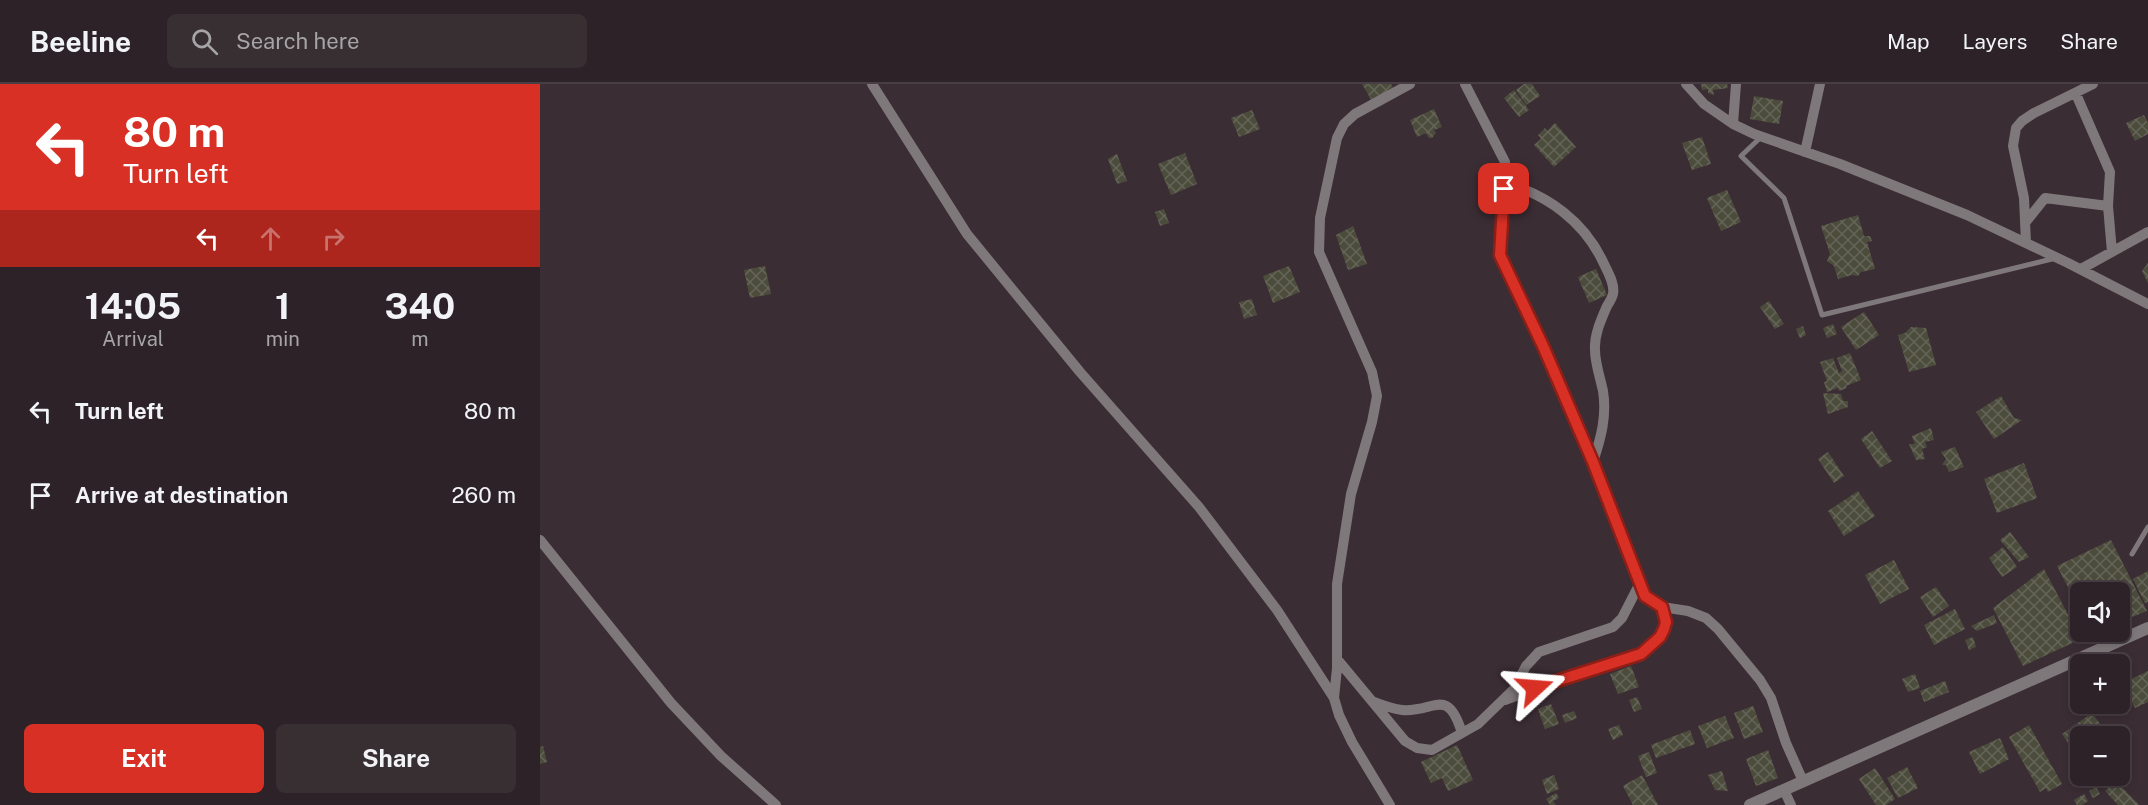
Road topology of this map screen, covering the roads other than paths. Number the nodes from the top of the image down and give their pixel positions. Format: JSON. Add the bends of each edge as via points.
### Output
{"nodes":[{"id":1,"x":872,"y":84,"type":"edge"},
{"id":2,"x":1410,"y":84,"type":"edge"},
{"id":3,"x":1465,"y":84,"type":"edge"},
{"id":4,"x":1686,"y":84,"type":"edge"},
{"id":5,"x":1736,"y":84,"type":"edge"},
{"id":6,"x":1820,"y":84,"type":"edge"},
{"id":7,"x":2093,"y":84,"type":"edge"},
{"id":8,"x":2076,"y":93,"type":"junction"},
{"id":9,"x":1733,"y":124,"type":"junction"},
{"id":10,"x":1761,"y":136,"type":"junction"},
{"id":11,"x":1805,"y":152,"type":"junction"},
{"id":12,"x":1505,"y":183,"type":"junction"},
{"id":13,"x":2108,"y":206,"type":"junction"},
{"id":14,"x":2025,"y":223,"type":"junction"},
{"id":15,"x":2148,"y":232,"type":"edge"},
{"id":16,"x":2026,"y":243,"type":"junction"},
{"id":17,"x":2112,"y":252,"type":"junction"},
{"id":18,"x":2058,"y":258,"type":"junction"},
{"id":19,"x":2080,"y":269,"type":"junction"},
{"id":20,"x":2148,"y":304,"type":"edge"},
{"id":21,"x":1593,"y":462,"type":"junction"},
{"id":22,"x":2148,"y":527,"type":"edge"},
{"id":23,"x":540,"y":540,"type":"edge"},
{"id":24,"x":2132,"y":554,"type":"dead end"},
{"id":25,"x":1640,"y":583,"type":"junction"},
{"id":26,"x":1662,"y":607,"type":"junction"},
{"id":27,"x":2148,"y":628,"type":"edge"},
{"id":28,"x":1337,"y":659,"type":"junction"},
{"id":29,"x":1334,"y":698,"type":"junction"},
{"id":30,"x":1373,"y":701,"type":"junction"},
{"id":31,"x":1502,"y":702,"type":"junction"},
{"id":32,"x":1462,"y":733,"type":"junction"},
{"id":33,"x":1803,"y":782,"type":"junction"},
{"id":34,"x":1784,"y":790,"type":"junction"},
{"id":35,"x":776,"y":805,"type":"edge"},
{"id":36,"x":1390,"y":805,"type":"edge"},
{"id":37,"x":1750,"y":805,"type":"edge"},
{"id":38,"x":1791,"y":805,"type":"edge"}],
"edges":[{"from":1,"to":29,"type":"street","via":[[967,234],[1080,372],[1199,507],[1277,610]]},
{"from":2,"to":28,"type":"street","via":[[1344,124],[1337,138],[1320,218],[1319,252],[1372,372],[1377,396],[1351,494],[1337,584]]},
{"from":3,"to":12,"type":"street","via":[[1505,162]]},
{"from":4,"to":9,"type":"street","via":[[1704,104]]},
{"from":5,"to":9,"type":"street"},
{"from":6,"to":11,"type":"street"},
{"from":7,"to":8,"type":"street"},
{"from":8,"to":13,"type":"street","via":[[2110,172]]},
{"from":8,"to":14,"type":"street","via":[[2034,113],[2016,128],[2013,146]]},
{"from":9,"to":10,"type":"street"},
{"from":10,"to":11,"type":"street"},
{"from":10,"to":18,"type":"lane","via":[[1741,156],[1784,198],[1821,315]]},
{"from":11,"to":16,"type":"street"},
{"from":12,"to":21,"type":"street","via":[[1500,255]]},
{"from":12,"to":21,"type":"street","via":[[1528,189],[1575,222],[1601,256],[1611,278],[1613,294],[1594,351],[1605,408],[1603,432]]},
{"from":13,"to":14,"type":"street","via":[[2045,198]]},
{"from":13,"to":17,"type":"street"},
{"from":14,"to":16,"type":"street"},
{"from":15,"to":17,"type":"street"},
{"from":16,"to":18,"type":"street"},
{"from":17,"to":19,"type":"street"},
{"from":18,"to":19,"type":"street"},
{"from":19,"to":20,"type":"street"},
{"from":21,"to":25,"type":"street"},
{"from":22,"to":24,"type":"lane"},
{"from":23,"to":35,"type":"street","via":[[671,703]]},
{"from":25,"to":26,"type":"street","via":[[1645,596]]},
{"from":25,"to":31,"type":"street","via":[[1613,627],[1539,652]]},
{"from":26,"to":31,"type":"street","via":[[1664,629],[1641,654]]},
{"from":26,"to":33,"type":"street","via":[[1706,618],[1760,680],[1771,698]]},
{"from":27,"to":33,"type":"street"},
{"from":28,"to":29,"type":"street"},
{"from":28,"to":30,"type":"street"},
{"from":29,"to":36,"type":"street","via":[[1352,742]]},
{"from":30,"to":32,"type":"street","via":[[1401,710],[1439,703],[1457,720]]},
{"from":30,"to":32,"type":"street","via":[[1405,741],[1417,748],[1432,750]]},
{"from":31,"to":32,"type":"street"},
{"from":33,"to":34,"type":"street"},
{"from":34,"to":37,"type":"street"},
{"from":34,"to":38,"type":"street"}]}
